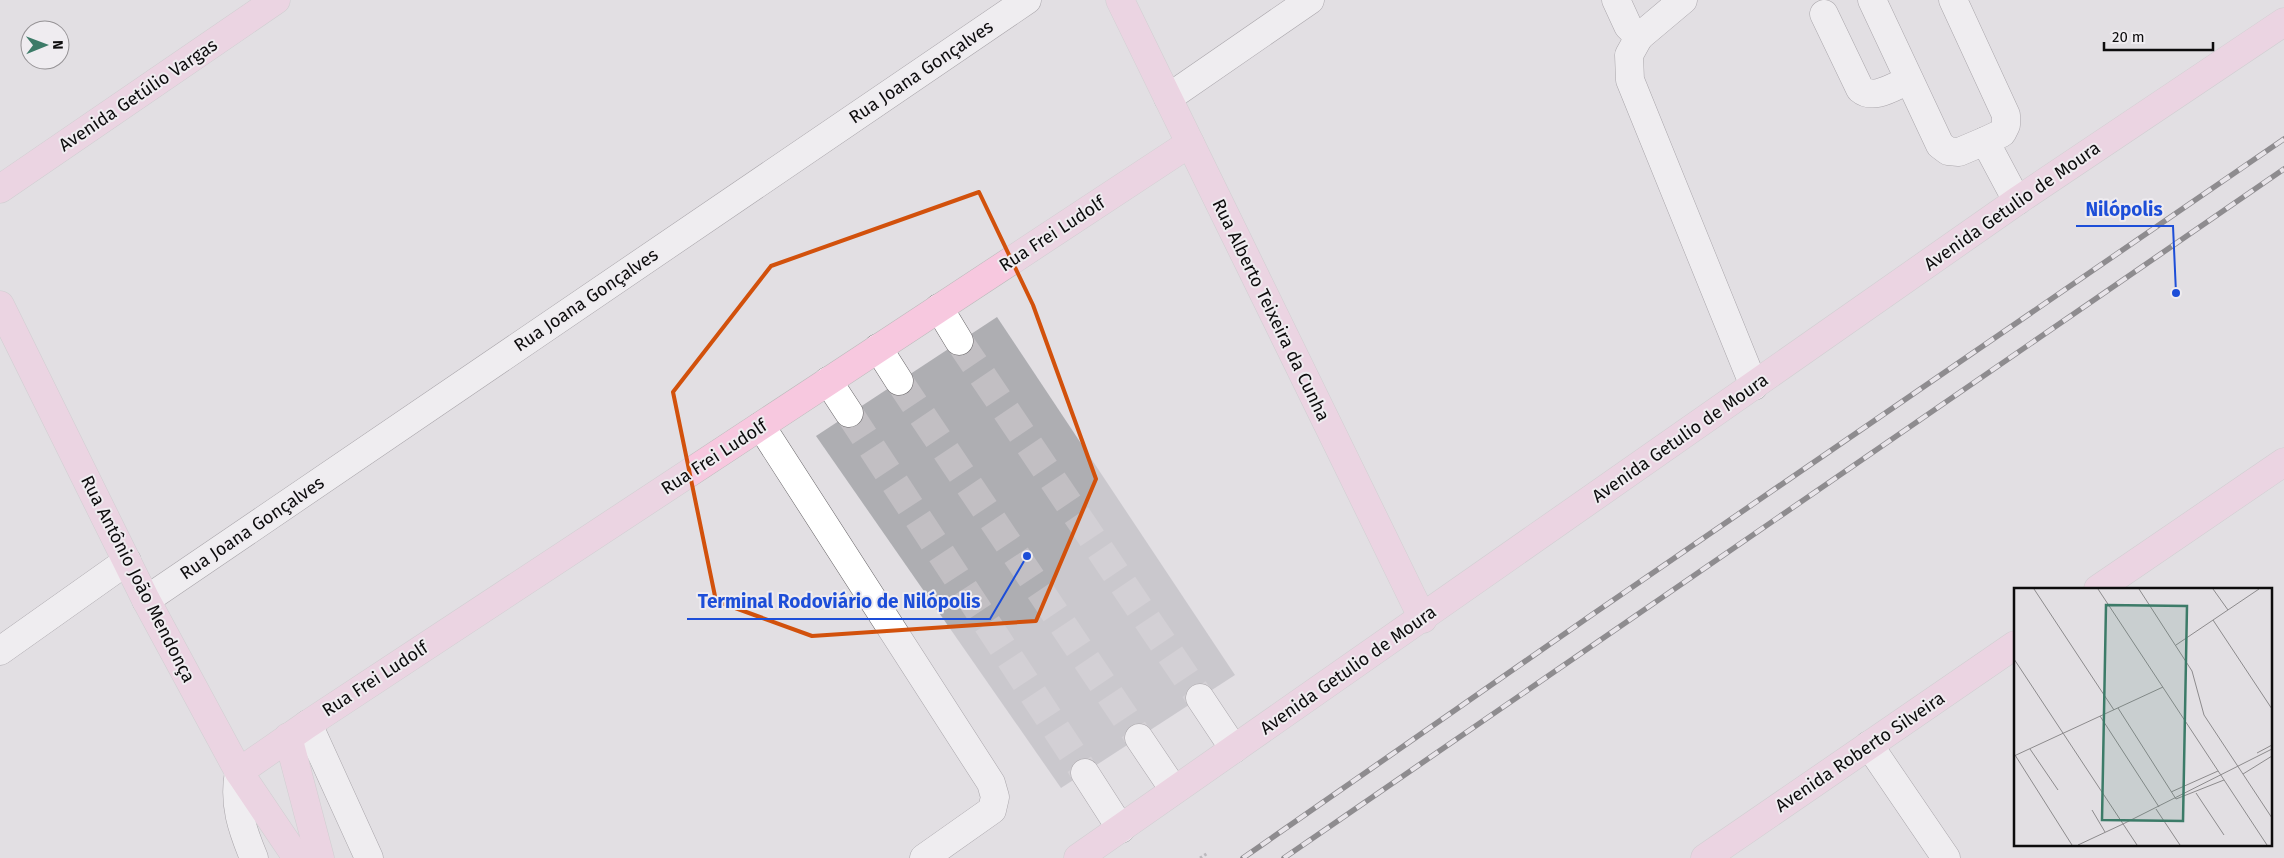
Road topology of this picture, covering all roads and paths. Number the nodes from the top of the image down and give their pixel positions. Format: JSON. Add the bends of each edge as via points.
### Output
{"nodes":[{"id":1,"x":276,"y":0,"type":"edge"},
{"id":2,"x":1027,"y":0,"type":"edge"},
{"id":3,"x":1120,"y":0,"type":"edge"},
{"id":4,"x":1310,"y":0,"type":"edge"},
{"id":5,"x":1616,"y":0,"type":"edge"},
{"id":6,"x":1683,"y":0,"type":"edge"},
{"id":7,"x":1872,"y":0,"type":"edge"},
{"id":8,"x":1953,"y":0,"type":"edge"},
{"id":9,"x":1824,"y":14,"type":"dead end"},
{"id":10,"x":2284,"y":22,"type":"edge"},
{"id":11,"x":1639,"y":37,"type":"junction"},
{"id":12,"x":1909,"y":80,"type":"junction"},
{"id":13,"x":1168,"y":98,"type":"junction"},
{"id":14,"x":1985,"y":141,"type":"junction"},
{"id":15,"x":1190,"y":143,"type":"junction"},
{"id":16,"x":0,"y":189,"type":"edge"},
{"id":17,"x":2017,"y":201,"type":"junction"},
{"id":18,"x":0,"y":306,"type":"edge"},
{"id":19,"x":939,"y":308,"type":"junction"},
{"id":20,"x":959,"y":341,"type":"tunnel mouth"},
{"id":21,"x":878,"y":348,"type":"junction"},
{"id":22,"x":828,"y":381,"type":"junction"},
{"id":23,"x":899,"y":381,"type":"tunnel mouth"},
{"id":24,"x":1754,"y":386,"type":"junction"},
{"id":25,"x":849,"y":414,"type":"tunnel mouth"},
{"id":26,"x":761,"y":426,"type":"junction"},
{"id":27,"x":2284,"y":462,"type":"edge"},
{"id":28,"x":127,"y":561,"type":"junction"},
{"id":29,"x":2099,"y":588,"type":"edge"},
{"id":30,"x":146,"y":600,"type":"junction"},
{"id":31,"x":1423,"y":619,"type":"junction"},
{"id":32,"x":2014,"y":647,"type":"edge"},
{"id":33,"x":0,"y":651,"type":"edge"},
{"id":34,"x":1200,"y":698,"type":"tunnel mouth"},
{"id":35,"x":298,"y":730,"type":"junction"},
{"id":36,"x":1139,"y":738,"type":"tunnel mouth"},
{"id":37,"x":1869,"y":745,"type":"junction"},
{"id":38,"x":1234,"y":750,"type":"junction"},
{"id":39,"x":239,"y":772,"type":"junction"},
{"id":40,"x":1085,"y":773,"type":"tunnel mouth"},
{"id":41,"x":1174,"y":790,"type":"junction"},
{"id":42,"x":1121,"y":829,"type":"junction"},
{"id":43,"x":1208,"y":853,"type":"dead end"},
{"id":44,"x":254,"y":858,"type":"edge"},
{"id":45,"x":297,"y":858,"type":"edge"},
{"id":46,"x":320,"y":858,"type":"edge"},
{"id":47,"x":369,"y":858,"type":"edge"},
{"id":48,"x":924,"y":858,"type":"edge"},
{"id":49,"x":1078,"y":858,"type":"edge"},
{"id":50,"x":1200,"y":858,"type":"edge"},
{"id":51,"x":1705,"y":858,"type":"edge"},
{"id":52,"x":1946,"y":858,"type":"edge"}],
"edges":[{"from":1,"to":16,"type":"main road","name":"Avenida Getúlio Vargas"},
{"from":2,"to":30,"type":"street","name":"Rua Joana Gonçalves"},
{"from":3,"to":13,"type":"main road","name":"Rua Alberto Teixeira da Cunha"},
{"from":4,"to":13,"type":"street"},
{"from":5,"to":11,"type":"street","via":[[1628,26]]},
{"from":6,"to":11,"type":"street"},
{"from":7,"to":12,"type":"street"},
{"from":8,"to":14,"type":"street","via":[[2006,114],[2002,132]]},
{"from":9,"to":12,"type":"street","via":[[1860,89],[1865,93],[1873,95]]},
{"from":10,"to":17,"type":"main road","name":"Avenida Getulio de Moura"},
{"from":11,"to":24,"type":"street","via":[[1629,55],[1630,80]]},
{"from":12,"to":14,"type":"street","via":[[1940,145],[1948,151],[1959,152]]},
{"from":13,"to":15,"type":"main road","name":"Rua Alberto Teixeira da Cunha"},
{"from":14,"to":17,"type":"street"},
{"from":15,"to":19,"type":"main road","name":"Rua Frei Ludolf"},
{"from":15,"to":31,"type":"main road","name":"Rua Alberto Teixeira da Cunha"},
{"from":17,"to":24,"type":"main road","name":"Avenida Getulio de Moura"},
{"from":18,"to":28,"type":"main road","name":"Rua Antônio João Mendonça"},
{"from":19,"to":20,"type":"street"},
{"from":19,"to":21,"type":"main road","name":"Rua Frei Ludolf"},
{"from":21,"to":22,"type":"main road","name":"Rua Frei Ludolf"},
{"from":21,"to":23,"type":"street"},
{"from":22,"to":25,"type":"street"},
{"from":22,"to":26,"type":"main road","name":"Rua Frei Ludolf"},
{"from":24,"to":31,"type":"main road","name":"Avenida Getulio de Moura"},
{"from":26,"to":35,"type":"main road","name":"Rua Frei Ludolf"},
{"from":26,"to":48,"type":"street","via":[[990,784],[995,797],[992,810]]},
{"from":27,"to":29,"type":"main road"},
{"from":28,"to":30,"type":"main road","name":"Rua Antônio João Mendonça"},
{"from":28,"to":33,"type":"street"},
{"from":30,"to":39,"type":"main road","name":"Rua Antônio João Mendonça"},
{"from":31,"to":38,"type":"main road","name":"Avenida Getulio de Moura"},
{"from":32,"to":37,"type":"main road","name":"Avenida Roberto Silveira"},
{"from":34,"to":38,"type":"street"},
{"from":35,"to":39,"type":"main road","name":"Rua Frei Ludolf"},
{"from":35,"to":46,"type":"main road"},
{"from":35,"to":47,"type":"street"},
{"from":36,"to":41,"type":"street"},
{"from":37,"to":51,"type":"main road","name":"Avenida Roberto Silveira"},
{"from":37,"to":52,"type":"street"},
{"from":38,"to":41,"type":"main road","name":"Avenida Getulio de Moura"},
{"from":39,"to":44,"type":"street","via":[[237,804]]},
{"from":39,"to":45,"type":"main road","name":"Rua Antônio João Mendonça"},
{"from":40,"to":42,"type":"street"},
{"from":41,"to":42,"type":"main road","name":"Avenida Getulio de Moura"},
{"from":42,"to":49,"type":"main road","name":"Avenida Getulio de Moura"},
{"from":43,"to":50,"type":"path"}]}
